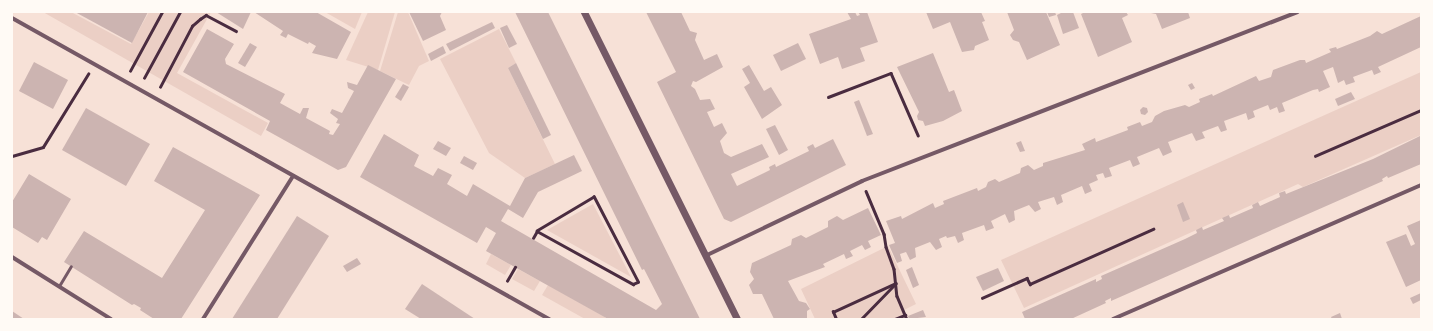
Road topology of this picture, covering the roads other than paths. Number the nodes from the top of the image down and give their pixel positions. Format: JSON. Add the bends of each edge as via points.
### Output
{"nodes":[{"id":1,"x":584,"y":12,"type":"edge"},
{"id":2,"x":1297,"y":12,"type":"edge"},
{"id":3,"x":12,"y":18,"type":"edge"},
{"id":4,"x":293,"y":176,"type":"junction"},
{"id":5,"x":1421,"y":185,"type":"edge"},
{"id":6,"x":706,"y":256,"type":"junction"},
{"id":7,"x":12,"y":257,"type":"edge"},
{"id":8,"x":71,"y":266,"type":"dead end"},
{"id":9,"x":58,"y":286,"type":"junction"},
{"id":10,"x":111,"y":319,"type":"edge"},
{"id":11,"x":203,"y":319,"type":"edge"},
{"id":12,"x":549,"y":319,"type":"edge"},
{"id":13,"x":737,"y":319,"type":"edge"},
{"id":14,"x":1114,"y":319,"type":"edge"}],
"edges":[{"from":1,"to":6,"type":"street"},
{"from":2,"to":6,"type":"street","via":[[862,181]]},
{"from":3,"to":4,"type":"street"},
{"from":4,"to":11,"type":"street"},
{"from":4,"to":12,"type":"street"},
{"from":5,"to":14,"type":"street"},
{"from":6,"to":13,"type":"street"},
{"from":7,"to":9,"type":"street"},
{"from":8,"to":9,"type":"lane"},
{"from":9,"to":10,"type":"street"}]}
